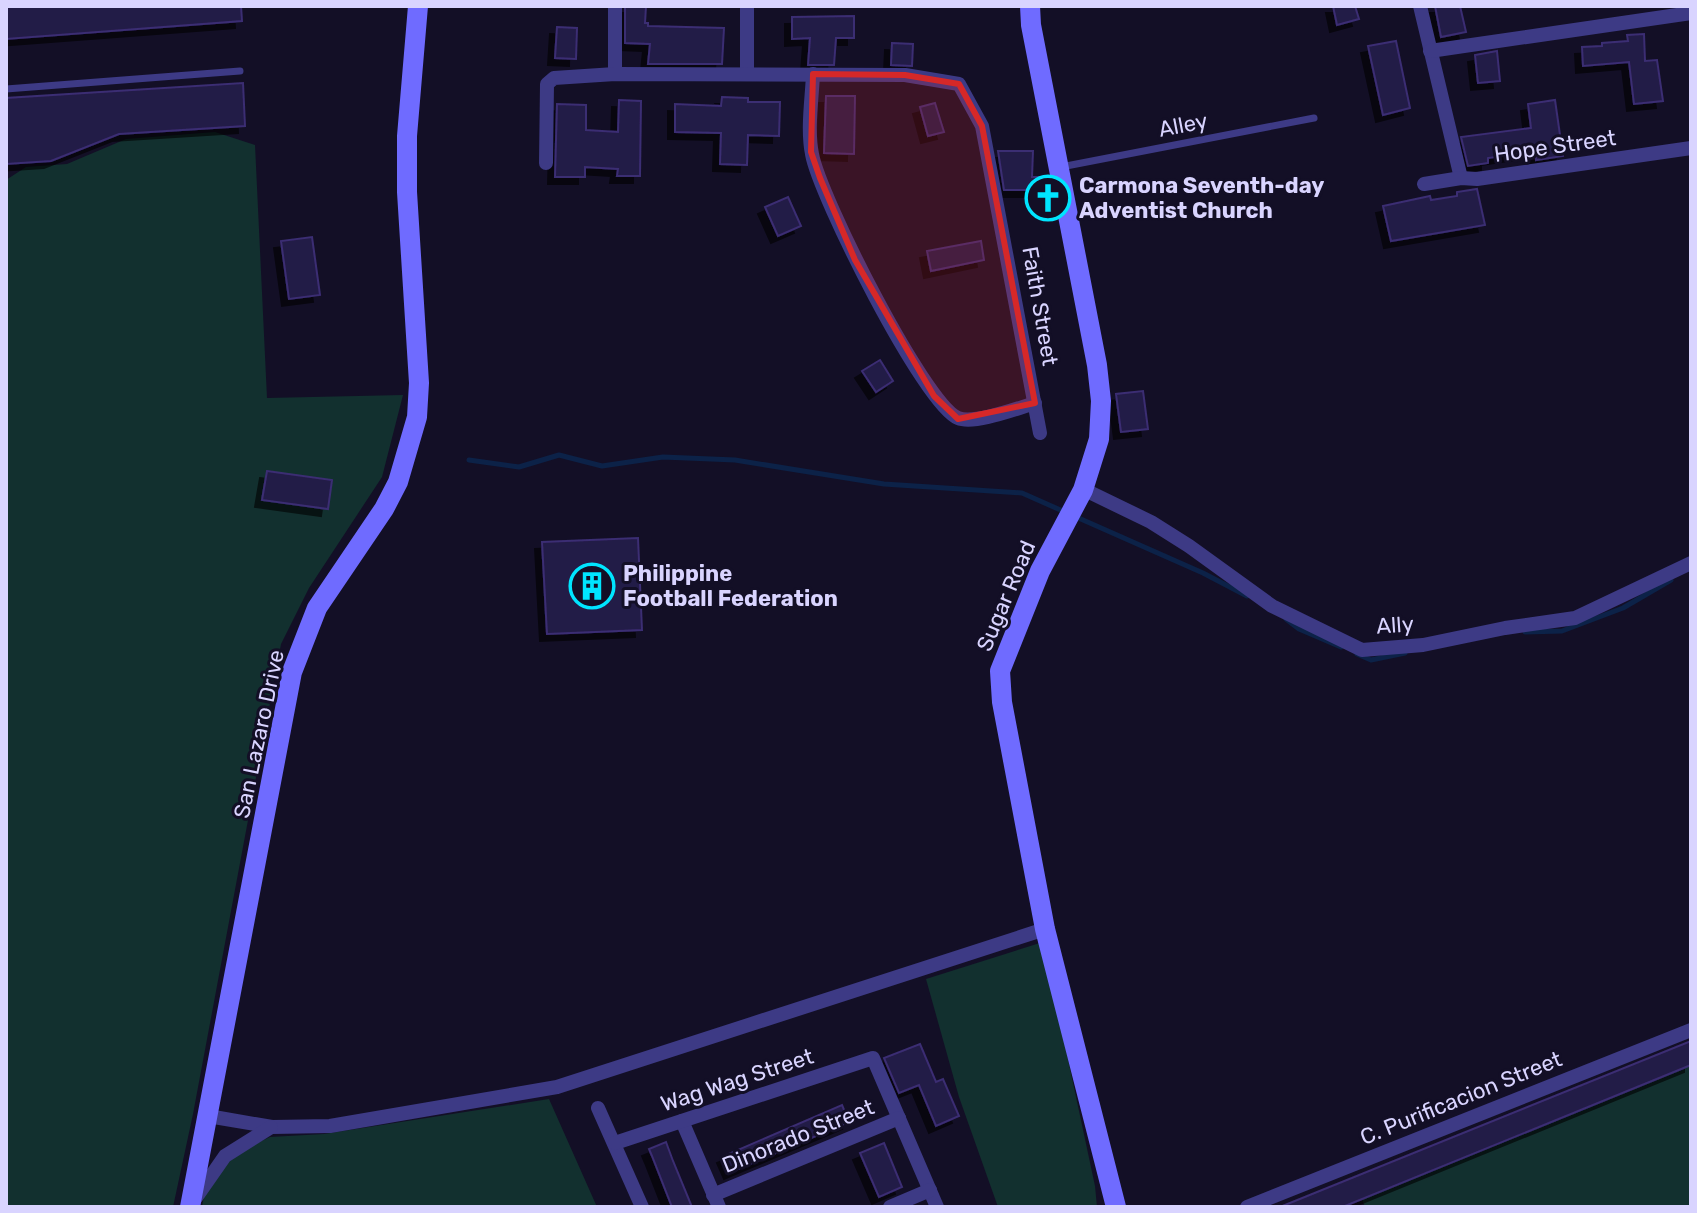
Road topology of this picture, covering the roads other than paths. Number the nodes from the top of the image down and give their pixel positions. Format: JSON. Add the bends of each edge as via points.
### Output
{"nodes":[{"id":1,"x":418,"y":6,"type":"edge"},
{"id":2,"x":615,"y":6,"type":"edge"},
{"id":3,"x":747,"y":6,"type":"edge"},
{"id":4,"x":1030,"y":6,"type":"edge"},
{"id":5,"x":1420,"y":6,"type":"edge"},
{"id":6,"x":1691,"y":13,"type":"edge"},
{"id":7,"x":1430,"y":51,"type":"junction"},
{"id":8,"x":240,"y":71,"type":"dead end"},
{"id":9,"x":615,"y":74,"type":"junction"},
{"id":10,"x":747,"y":74,"type":"junction"},
{"id":11,"x":813,"y":74,"type":"junction"},
{"id":12,"x":6,"y":89,"type":"edge"},
{"id":13,"x":1314,"y":118,"type":"dead end"},
{"id":14,"x":1691,"y":148,"type":"edge"},
{"id":15,"x":546,"y":163,"type":"dead end"},
{"id":16,"x":1059,"y":167,"type":"junction"},
{"id":17,"x":1461,"y":178,"type":"junction"},
{"id":18,"x":1424,"y":184,"type":"dead end"},
{"id":19,"x":1035,"y":403,"type":"junction"},
{"id":20,"x":1040,"y":433,"type":"dead end"},
{"id":21,"x":1083,"y":490,"type":"junction"},
{"id":22,"x":1691,"y":563,"type":"edge"},
{"id":23,"x":1045,"y":929,"type":"junction"},
{"id":24,"x":1691,"y":1030,"type":"edge"},
{"id":25,"x":598,"y":1108,"type":"dead end"},
{"id":26,"x":208,"y":1116,"type":"junction"},
{"id":27,"x":899,"y":1118,"type":"junction"},
{"id":28,"x":682,"y":1121,"type":"junction"},
{"id":29,"x":272,"y":1127,"type":"junction"},
{"id":30,"x":615,"y":1143,"type":"junction"},
{"id":31,"x":930,"y":1190,"type":"junction"},
{"id":32,"x":716,"y":1201,"type":"edge"},
{"id":33,"x":190,"y":1206,"type":"edge"},
{"id":34,"x":642,"y":1207,"type":"edge"},
{"id":35,"x":890,"y":1207,"type":"edge"},
{"id":36,"x":937,"y":1207,"type":"edge"},
{"id":37,"x":1116,"y":1207,"type":"edge"},
{"id":38,"x":1247,"y":1207,"type":"edge"}],
"edges":[{"from":1,"to":26,"type":"main road","name":"San Lazaro Drive","via":[[407,136],[417,417],[398,482],[317,608],[292,672]]},
{"from":2,"to":9,"type":"street"},
{"from":3,"to":10,"type":"street"},
{"from":4,"to":16,"type":"main road","name":"Sugar Road"},
{"from":5,"to":7,"type":"street"},
{"from":6,"to":7,"type":"street"},
{"from":7,"to":17,"type":"street"},
{"from":8,"to":12,"type":"lane"},
{"from":9,"to":10,"type":"street","name":"Faith Street"},
{"from":9,"to":15,"type":"street","name":"Faith Street","via":[[554,78],[547,84]]},
{"from":10,"to":11,"type":"street","name":"Faith Street"},
{"from":11,"to":19,"type":"street","via":[[811,152],[820,178],[855,260],[934,396],[958,419],[976,420]]},
{"from":11,"to":19,"type":"street","name":"Faith Street","via":[[905,75],[959,84],[982,126]]},
{"from":13,"to":16,"type":"lane","name":"Alley"},
{"from":14,"to":17,"type":"street","name":"Hope Street"},
{"from":16,"to":21,"type":"main road","name":"Sugar Road","via":[[1101,401],[1099,439]]},
{"from":17,"to":18,"type":"street","name":"Hope Street"},
{"from":19,"to":20,"type":"street","name":"Faith Street"},
{"from":21,"to":22,"type":"street","name":"Ally","via":[[1151,522],[1272,606],[1362,650],[1423,645],[1575,618]]},
{"from":21,"to":23,"type":"main road","name":"Sugar Road","via":[[1040,571],[1000,671]]},
{"from":23,"to":29,"type":"street","via":[[557,1087],[330,1126]]},
{"from":23,"to":37,"type":"main road","name":"Sugar Road"},
{"from":24,"to":38,"type":"street","name":"C. Purificacion Street"},
{"from":25,"to":30,"type":"street"},
{"from":26,"to":29,"type":"street"},
{"from":26,"to":33,"type":"main road","name":"San Lazaro Drive"},
{"from":27,"to":28,"type":"street","name":"Wag Wag Street","via":[[873,1058]]},
{"from":27,"to":31,"type":"street"},
{"from":27,"to":32,"type":"street","name":"Dinorado Street"},
{"from":28,"to":30,"type":"street","name":"Wag Wag Street"},
{"from":28,"to":32,"type":"street"},
{"from":29,"to":33,"type":"street","via":[[225,1156]]},
{"from":30,"to":34,"type":"street"},
{"from":31,"to":35,"type":"street"},
{"from":31,"to":36,"type":"street"}]}
